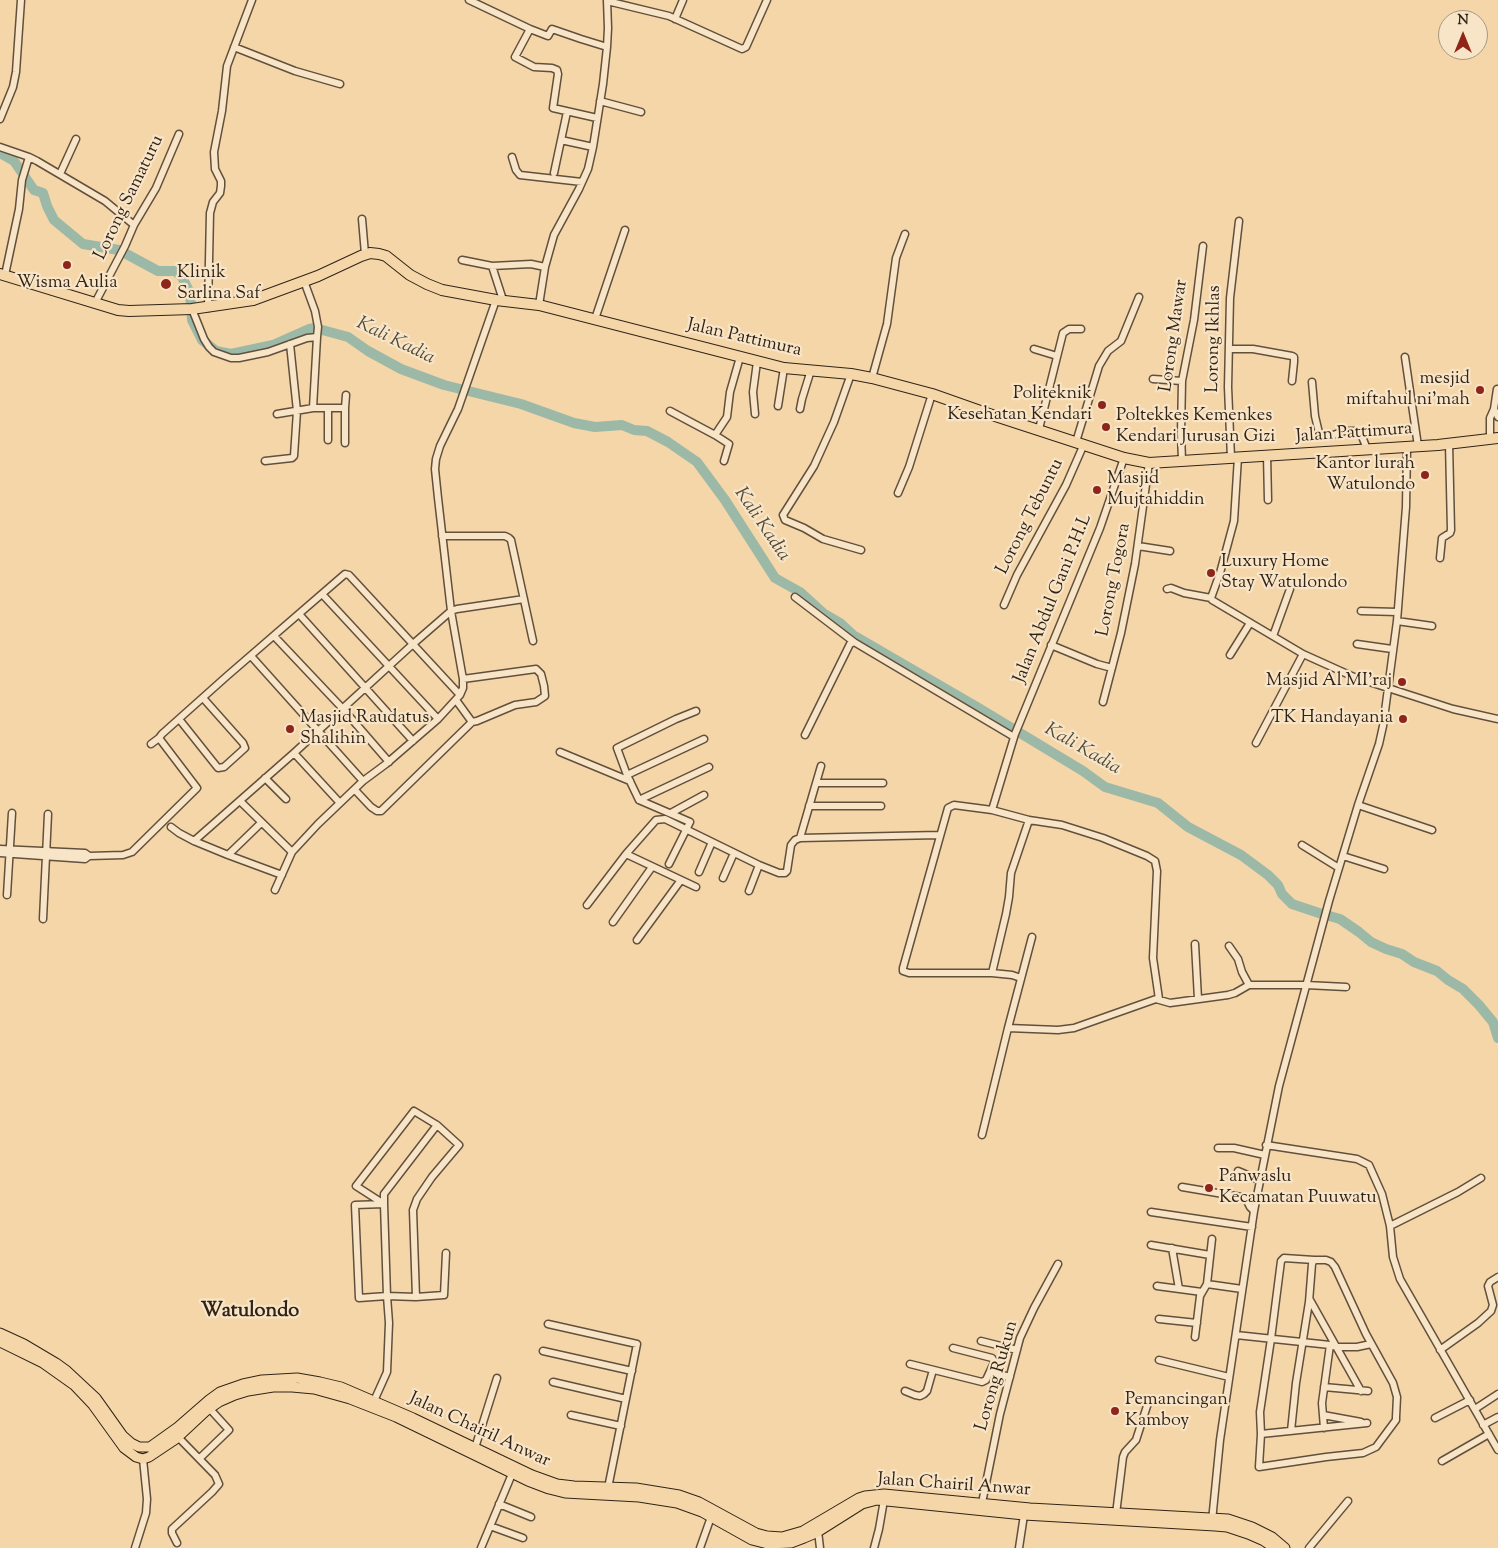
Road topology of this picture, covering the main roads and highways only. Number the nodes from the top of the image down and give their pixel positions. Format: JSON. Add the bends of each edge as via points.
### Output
{"nodes":[{"id":1,"x":2,"y":274,"type":"edge"},
{"id":2,"x":1494,"y":438,"type":"edge"},
{"id":3,"x":0,"y":1334,"type":"edge"},
{"id":4,"x":0,"y":1342,"type":"edge"},
{"id":5,"x":139,"y":1447,"type":"junction"},
{"id":6,"x":150,"y":1447,"type":"junction"},
{"id":7,"x":143,"y":1458,"type":"junction"},
{"id":8,"x":511,"y":1470,"type":"junction"},
{"id":9,"x":960,"y":1504,"type":"junction"},
{"id":10,"x":1212,"y":1521,"type":"junction"},
{"id":11,"x":1274,"y":1548,"type":"edge"},
{"id":12,"x":1285,"y":1548,"type":"edge"}],
"edges":[{"from":1,"to":2,"type":"highway","name":"Jalan Pattimura","via":[[118,310],[197,309],[253,300],[365,254],[379,254],[410,275],[442,290],[539,305],[784,368],[872,378],[932,394],[1124,458],[1149,462],[1367,450]]},
{"from":3,"to":5,"type":"main road","via":[[24,1344],[67,1371],[96,1398],[123,1436]]},
{"from":4,"to":7,"type":"main road","via":[[43,1363],[74,1385],[124,1448]]},
{"from":5,"to":6,"type":"main road"},
{"from":5,"to":7,"type":"main road"},
{"from":6,"to":7,"type":"main road"},
{"from":6,"to":8,"type":"main road","name":"Jalan Chairil Anwar","via":[[220,1392],[262,1380],[297,1378],[341,1387],[374,1401],[476,1448]]},
{"from":7,"to":8,"type":"main road","name":"Jalan Chairil Anwar","via":[[178,1437],[210,1409],[235,1395],[283,1386],[314,1389],[350,1399]]},
{"from":8,"to":9,"type":"main road","name":"Jalan Chairil Anwar","via":[[557,1484],[636,1488],[679,1495],[699,1502],[756,1533],[775,1537],[802,1531],[864,1496],[884,1494]]},
{"from":8,"to":9,"type":"main road","name":"Jalan Chairil Anwar","via":[[528,1481],[565,1493],[639,1497],[689,1506],[752,1540],[768,1544],[791,1543],[818,1532],[869,1501]]},
{"from":9,"to":10,"type":"main road","name":"Jalan Chairil Anwar"},
{"from":9,"to":10,"type":"main road","name":"Jalan Chairil Anwar","via":[[1024,1516]]},
{"from":10,"to":11,"type":"main road","name":"Jalan Chairil Anwar"},
{"from":10,"to":12,"type":"main road","name":"Jalan Chairil Anwar","via":[[1228,1519],[1252,1527]]}]}
